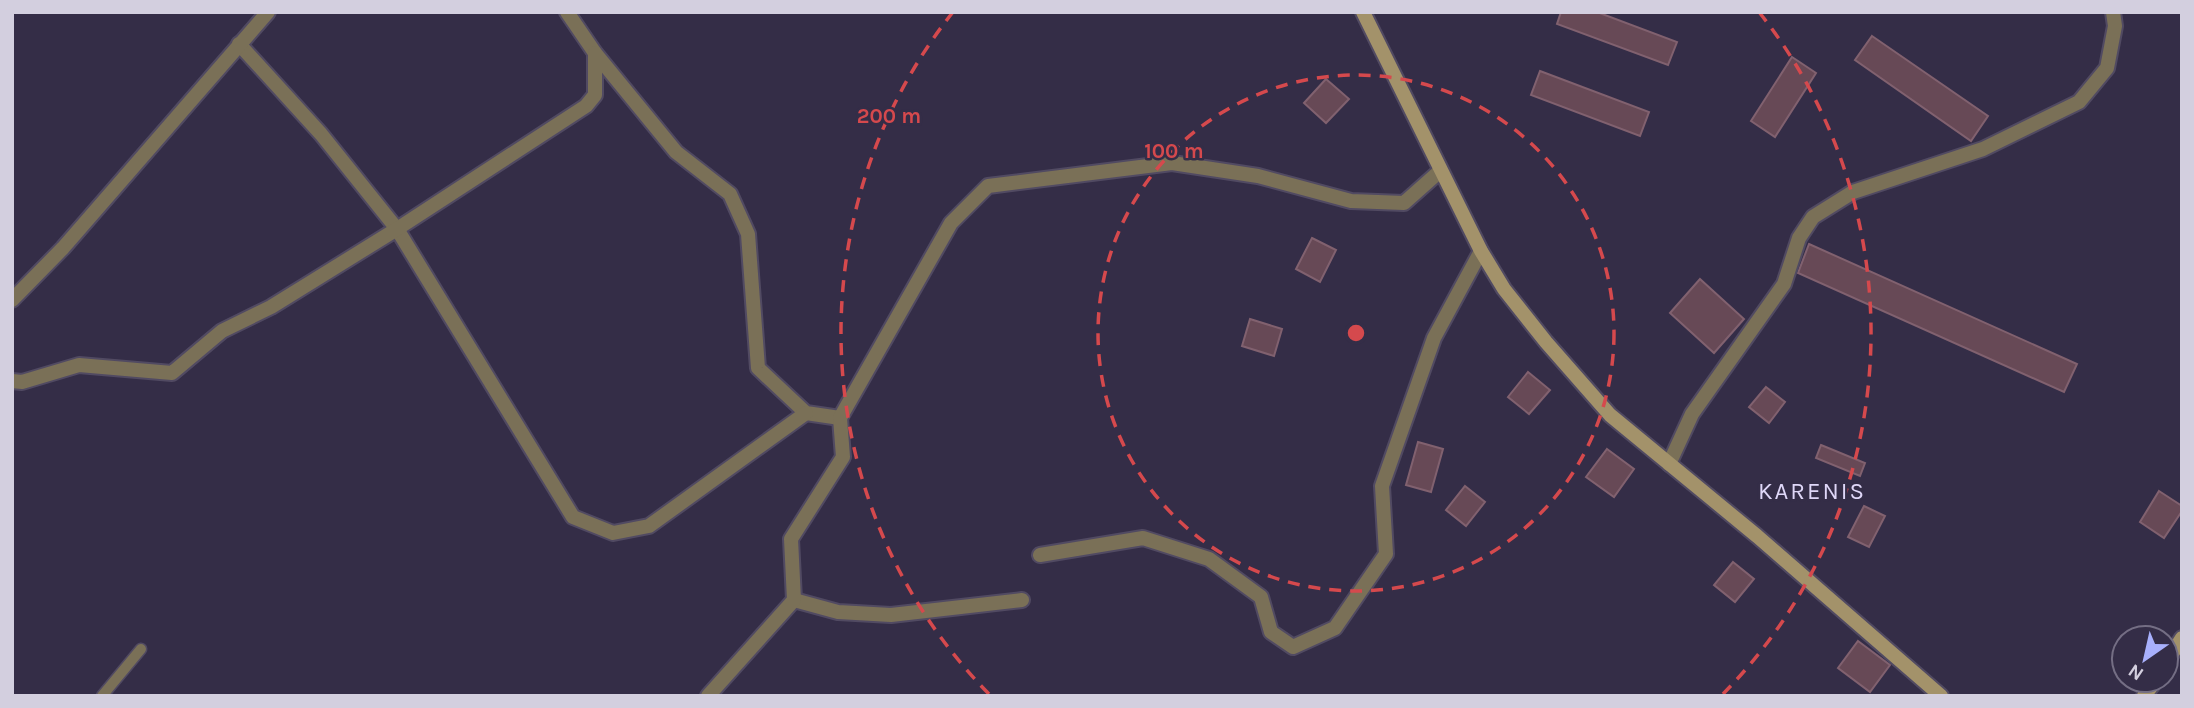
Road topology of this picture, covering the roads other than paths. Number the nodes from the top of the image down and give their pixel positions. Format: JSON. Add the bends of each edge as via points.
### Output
{"nodes":[{"id":1,"x":268,"y":12,"type":"edge"},
{"id":2,"x":567,"y":12,"type":"edge"},
{"id":3,"x":1363,"y":12,"type":"edge"},
{"id":4,"x":2113,"y":12,"type":"edge"},
{"id":5,"x":239,"y":44,"type":"junction"},
{"id":6,"x":595,"y":53,"type":"junction"},
{"id":7,"x":1440,"y":171,"type":"junction"},
{"id":8,"x":397,"y":229,"type":"junction"},
{"id":9,"x":1481,"y":251,"type":"junction"},
{"id":10,"x":12,"y":300,"type":"edge"},
{"id":11,"x":12,"y":381,"type":"edge"},
{"id":12,"x":806,"y":413,"type":"junction"},
{"id":13,"x":840,"y":418,"type":"junction"},
{"id":14,"x":1669,"y":464,"type":"junction"},
{"id":15,"x":1040,"y":555,"type":"dead end"},
{"id":16,"x":793,"y":600,"type":"junction"},
{"id":17,"x":1023,"y":600,"type":"dead end"},
{"id":18,"x":141,"y":649,"type":"dead end"},
{"id":19,"x":102,"y":696,"type":"edge"},
{"id":20,"x":708,"y":696,"type":"edge"},
{"id":21,"x":1941,"y":696,"type":"edge"}],
"edges":[{"from":1,"to":5,"type":"street"},
{"from":2,"to":6,"type":"street"},
{"from":3,"to":7,"type":"main road"},
{"from":4,"to":14,"type":"street","via":[[2107,68],[2078,102],[1983,149],[1853,192],[1813,217],[1799,238],[1784,284],[1692,414]]},
{"from":5,"to":8,"type":"street","via":[[321,134]]},
{"from":5,"to":10,"type":"street","via":[[63,248]]},
{"from":6,"to":8,"type":"street","via":[[595,95],[586,106]]},
{"from":6,"to":12,"type":"street","via":[[676,152],[730,194],[747,234],[758,368]]},
{"from":7,"to":9,"type":"main road"},
{"from":7,"to":13,"type":"street","via":[[1404,203],[1351,201],[1258,176],[1172,163],[988,186],[951,223]]},
{"from":8,"to":11,"type":"street","via":[[271,307],[222,331],[172,373],[79,365]]},
{"from":8,"to":12,"type":"street","via":[[573,517],[613,533],[649,526]]},
{"from":9,"to":14,"type":"main road","via":[[1504,289],[1600,405]]},
{"from":9,"to":15,"type":"street","via":[[1433,338],[1382,486],[1386,554],[1335,628],[1293,647],[1270,632],[1261,597],[1209,559],[1143,538]]},
{"from":12,"to":13,"type":"street"},
{"from":13,"to":16,"type":"street","via":[[843,457],[791,539]]},
{"from":14,"to":21,"type":"main road"},
{"from":16,"to":17,"type":"street","via":[[838,612],[891,615]]},
{"from":16,"to":20,"type":"street"},
{"from":18,"to":19,"type":"lane"}]}
